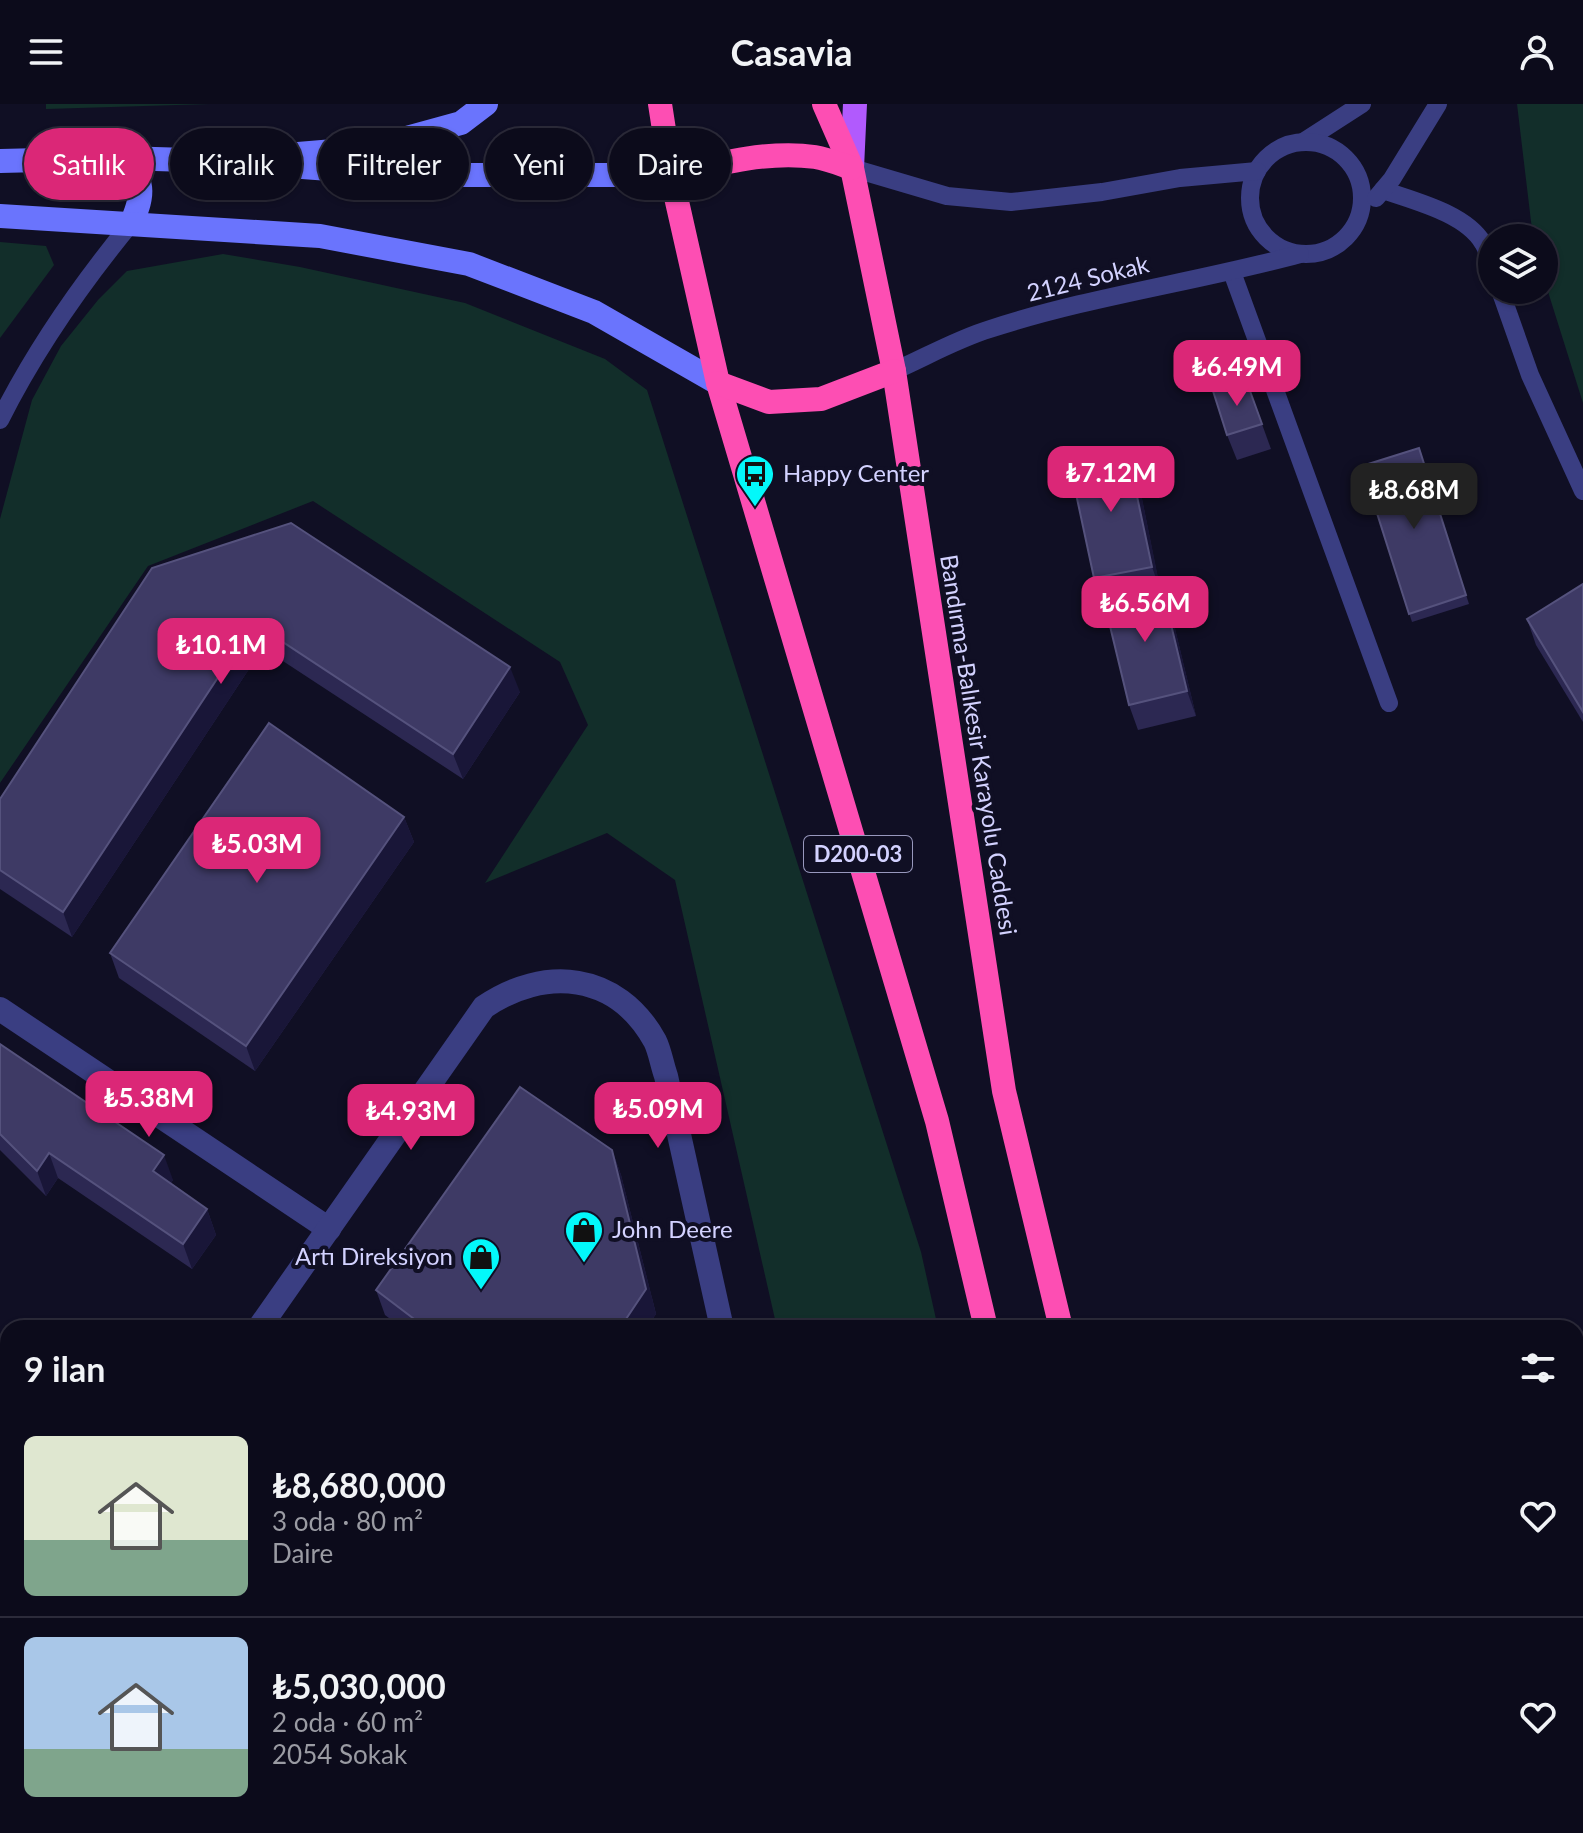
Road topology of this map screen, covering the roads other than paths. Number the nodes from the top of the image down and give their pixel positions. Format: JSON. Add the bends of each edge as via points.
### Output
{"nodes":[{"id":1,"x":486,"y":104,"type":"edge"},
{"id":2,"x":660,"y":104,"type":"edge"},
{"id":3,"x":824,"y":104,"type":"edge"},
{"id":4,"x":855,"y":104,"type":"edge"},
{"id":5,"x":1362,"y":104,"type":"edge"},
{"id":6,"x":1438,"y":104,"type":"edge"},
{"id":7,"x":664,"y":128,"type":"edge"},
{"id":8,"x":1303,"y":142,"type":"junction"},
{"id":9,"x":302,"y":154,"type":"edge"},
{"id":10,"x":24,"y":160,"type":"edge"},
{"id":11,"x":0,"y":161,"type":"edge"},
{"id":12,"x":731,"y":163,"type":"edge"},
{"id":13,"x":302,"y":167,"type":"edge"},
{"id":14,"x":852,"y":168,"type":"junction"},
{"id":15,"x":1257,"y":171,"type":"junction"},
{"id":16,"x":609,"y":175,"type":"edge"},
{"id":17,"x":1383,"y":190,"type":"junction"},
{"id":18,"x":140,"y":200,"type":"edge"},
{"id":19,"x":677,"y":200,"type":"edge"},
{"id":20,"x":0,"y":216,"type":"edge"},
{"id":21,"x":1359,"y":219,"type":"junction"},
{"id":22,"x":132,"y":222,"type":"junction"},
{"id":23,"x":1478,"y":237,"type":"edge"},
{"id":24,"x":1300,"y":254,"type":"junction"},
{"id":25,"x":1232,"y":272,"type":"junction"},
{"id":26,"x":1505,"y":304,"type":"edge"},
{"id":27,"x":894,"y":371,"type":"junction"},
{"id":28,"x":718,"y":383,"type":"junction"},
{"id":29,"x":0,"y":420,"type":"edge"},
{"id":30,"x":1583,"y":491,"type":"edge"},
{"id":31,"x":1389,"y":703,"type":"dead end"},
{"id":32,"x":0,"y":1009,"type":"edge"},
{"id":33,"x":329,"y":1229,"type":"junction"},
{"id":34,"x":265,"y":1320,"type":"edge"},
{"id":35,"x":720,"y":1320,"type":"edge"},
{"id":36,"x":984,"y":1320,"type":"edge"},
{"id":37,"x":1059,"y":1320,"type":"edge"}],
"edges":[{"from":1,"to":9,"type":"street","via":[[461,123],[370,148]]},
{"from":2,"to":7,"type":"highway","number":"D200-03"},
{"from":3,"to":14,"type":"highway","name":"Bandırma-Balıkesir Karayolu Caddesi"},
{"from":4,"to":14,"type":"main road"},
{"from":5,"to":8,"type":"lane"},
{"from":6,"to":17,"type":"lane","name":"2124 Sokak"},
{"from":8,"to":15,"type":"lane","via":[[1268,156]]},
{"from":8,"to":21,"type":"lane","via":[[1321,144],[1352,165],[1363,201]]},
{"from":10,"to":11,"type":"street"},
{"from":12,"to":14,"type":"highway","via":[[815,157]]},
{"from":13,"to":16,"type":"street","via":[[411,175]]},
{"from":14,"to":15,"type":"lane","via":[[947,196],[1011,202]]},
{"from":14,"to":27,"type":"highway","name":"Bandırma-Balıkesir Karayolu Caddesi"},
{"from":15,"to":24,"type":"lane","via":[[1250,188],[1256,224],[1267,239]]},
{"from":17,"to":21,"type":"lane","name":"2124 Sokak"},
{"from":17,"to":23,"type":"lane","via":[[1441,210]]},
{"from":18,"to":22,"type":"street"},
{"from":19,"to":28,"type":"highway","number":"D200-03"},
{"from":20,"to":22,"type":"street"},
{"from":21,"to":24,"type":"lane","name":"2124 Sokak","via":[[1335,247]]},
{"from":22,"to":28,"type":"street","via":[[320,236],[469,264],[594,312]]},
{"from":22,"to":29,"type":"lane","via":[[52,327]]},
{"from":24,"to":25,"type":"lane","name":"2124 Sokak"},
{"from":25,"to":27,"type":"lane","name":"2124 Sokak","via":[[1148,287],[987,329]]},
{"from":25,"to":31,"type":"lane"},
{"from":26,"to":30,"type":"lane","via":[[1530,375]]},
{"from":27,"to":28,"type":"highway","via":[[821,399],[769,402]]},
{"from":27,"to":37,"type":"highway","name":"Bandırma-Balıkesir Karayolu Caddesi","via":[[1004,1091]]},
{"from":28,"to":36,"type":"highway","number":"D200-03","via":[[937,1121]]},
{"from":32,"to":33,"type":"street"},
{"from":33,"to":34,"type":"street"},
{"from":33,"to":35,"type":"street","via":[[484,1007],[507,991],[532,983],[570,981],[607,992],[636,1013],[656,1042]]}]}
